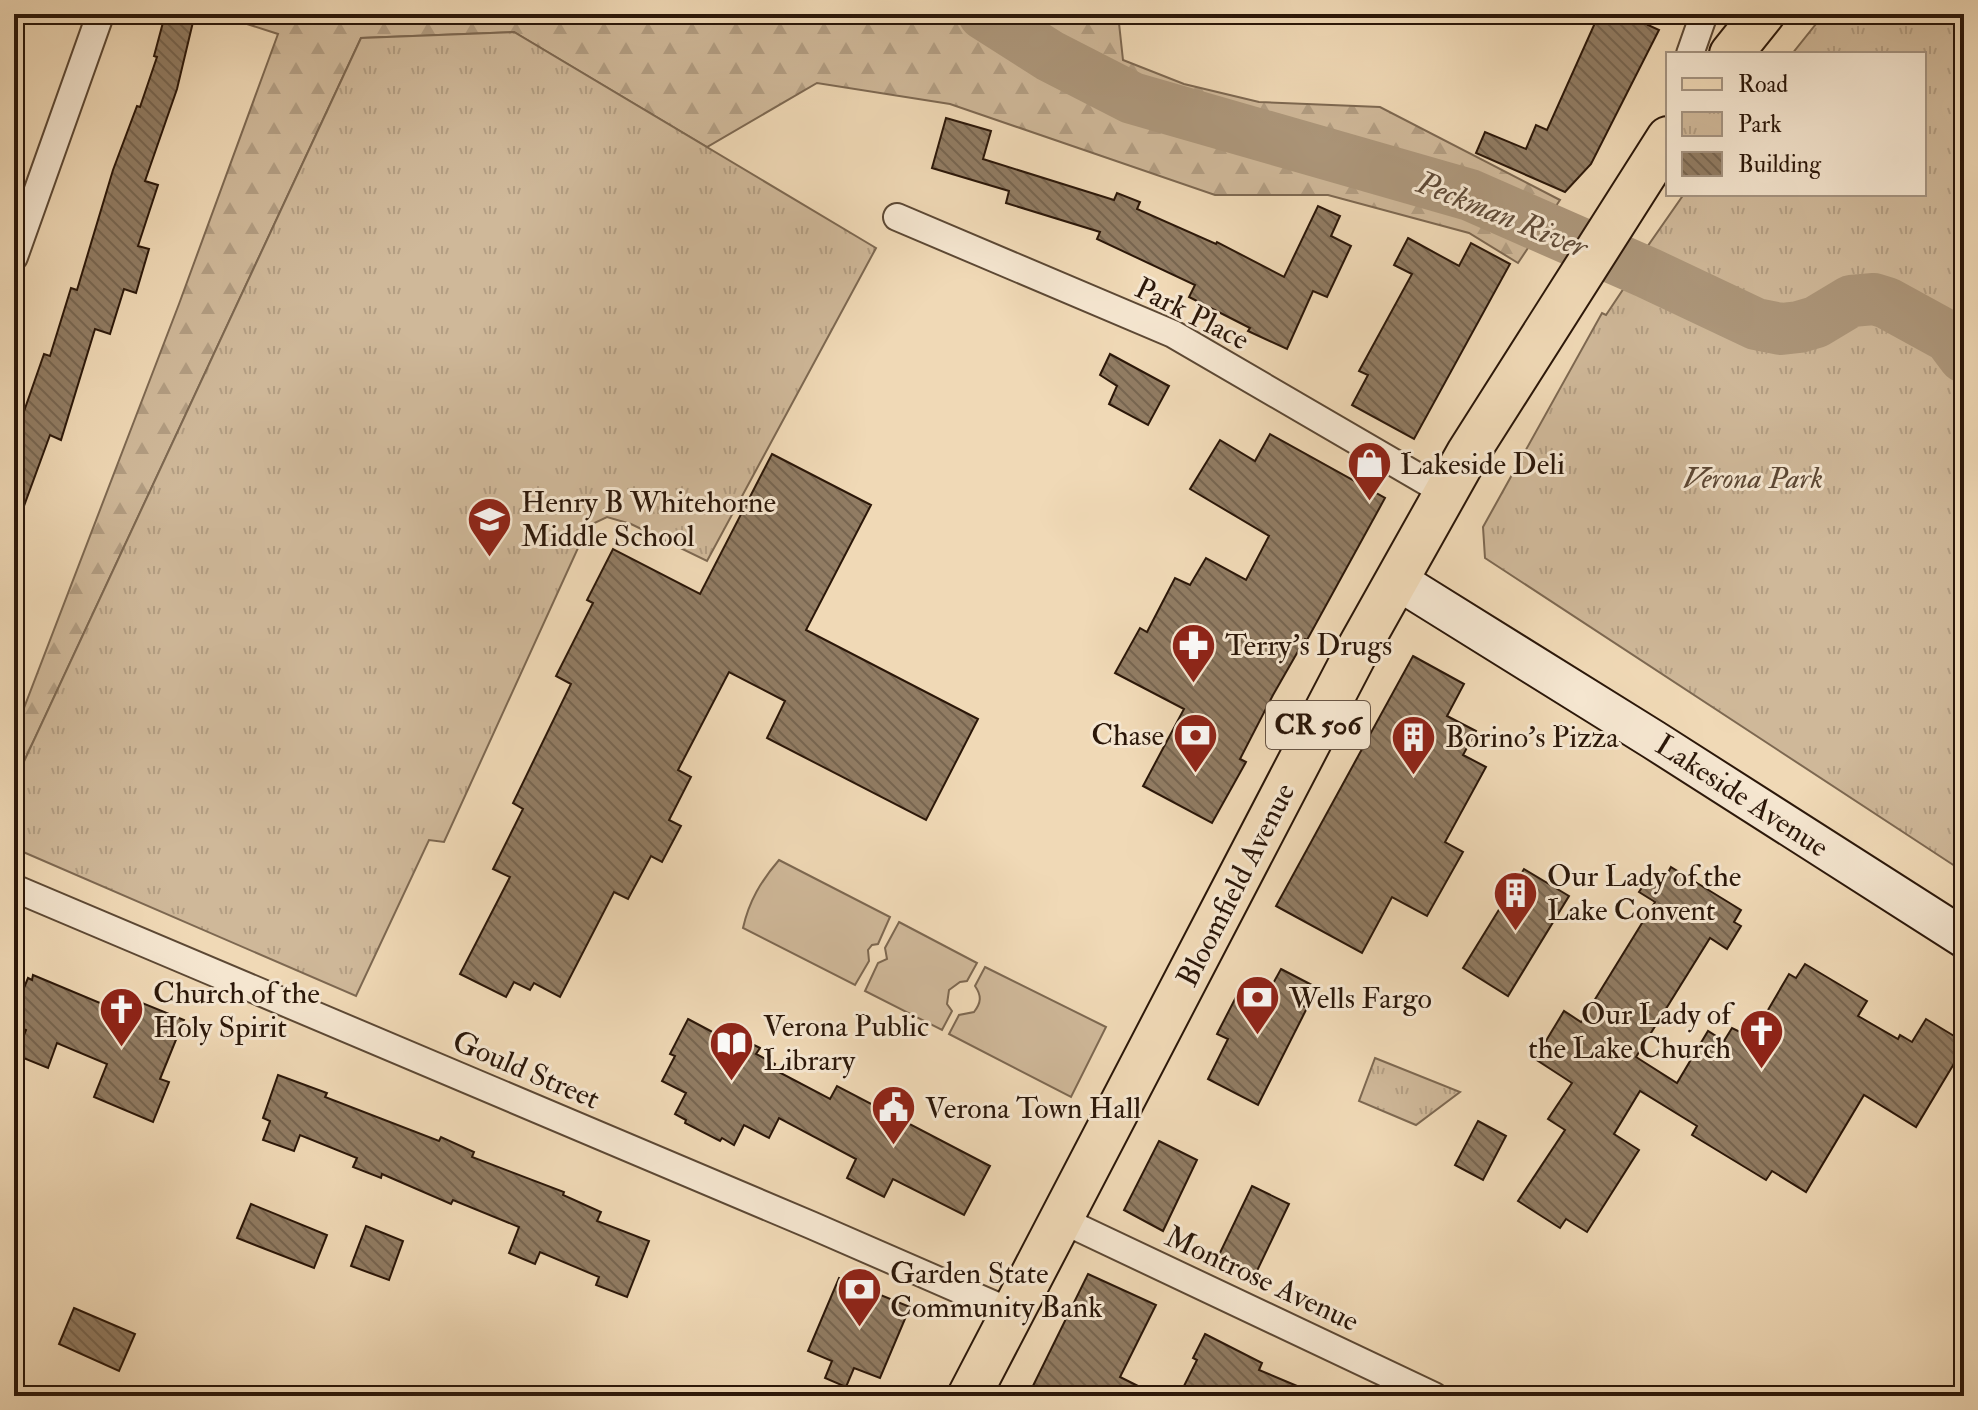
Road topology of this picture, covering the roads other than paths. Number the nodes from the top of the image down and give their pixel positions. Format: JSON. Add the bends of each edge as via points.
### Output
{"nodes":[{"id":1,"x":1704,"y":14,"type":"edge"},
{"id":2,"x":1763,"y":14,"type":"edge"},
{"id":3,"x":98,"y":21,"type":"dead end"},
{"id":4,"x":1691,"y":52,"type":"edge"},
{"id":5,"x":1733,"y":52,"type":"edge"},
{"id":6,"x":1665,"y":137,"type":"edge"},
{"id":7,"x":897,"y":217,"type":"dead end"},
{"id":8,"x":14,"y":257,"type":"edge"},
{"id":9,"x":1446,"y":493,"type":"junction"},
{"id":10,"x":1397,"y":580,"type":"junction"},
{"id":11,"x":14,"y":888,"type":"edge"},
{"id":12,"x":1964,"y":938,"type":"edge"},
{"id":13,"x":1062,"y":1220,"type":"junction"},
{"id":14,"x":1013,"y":1313,"type":"junction"},
{"id":15,"x":969,"y":1396,"type":"edge"},
{"id":16,"x":1434,"y":1396,"type":"edge"}],
"edges":[{"from":1,"to":4,"type":"street"},
{"from":2,"to":5,"type":"main road"},
{"from":3,"to":8,"type":"street"},
{"from":6,"to":9,"type":"main road","name":"Bloomfield Avenue","number":"CR 506"},
{"from":7,"to":9,"type":"street","name":"Park Place","via":[[1173,334]]},
{"from":9,"to":10,"type":"main road","name":"Bloomfield Avenue","number":"CR 506"},
{"from":10,"to":12,"type":"main road","name":"Lakeside Avenue"},
{"from":10,"to":13,"type":"main road","name":"Bloomfield Avenue","number":"CR 506"},
{"from":11,"to":14,"type":"street","name":"Gould Street"},
{"from":13,"to":14,"type":"main road","name":"Bloomfield Avenue","number":"CR 506"},
{"from":13,"to":16,"type":"street","name":"Montrose Avenue"},
{"from":14,"to":15,"type":"main road","name":"Bloomfield Avenue","number":"CR 506"}]}
